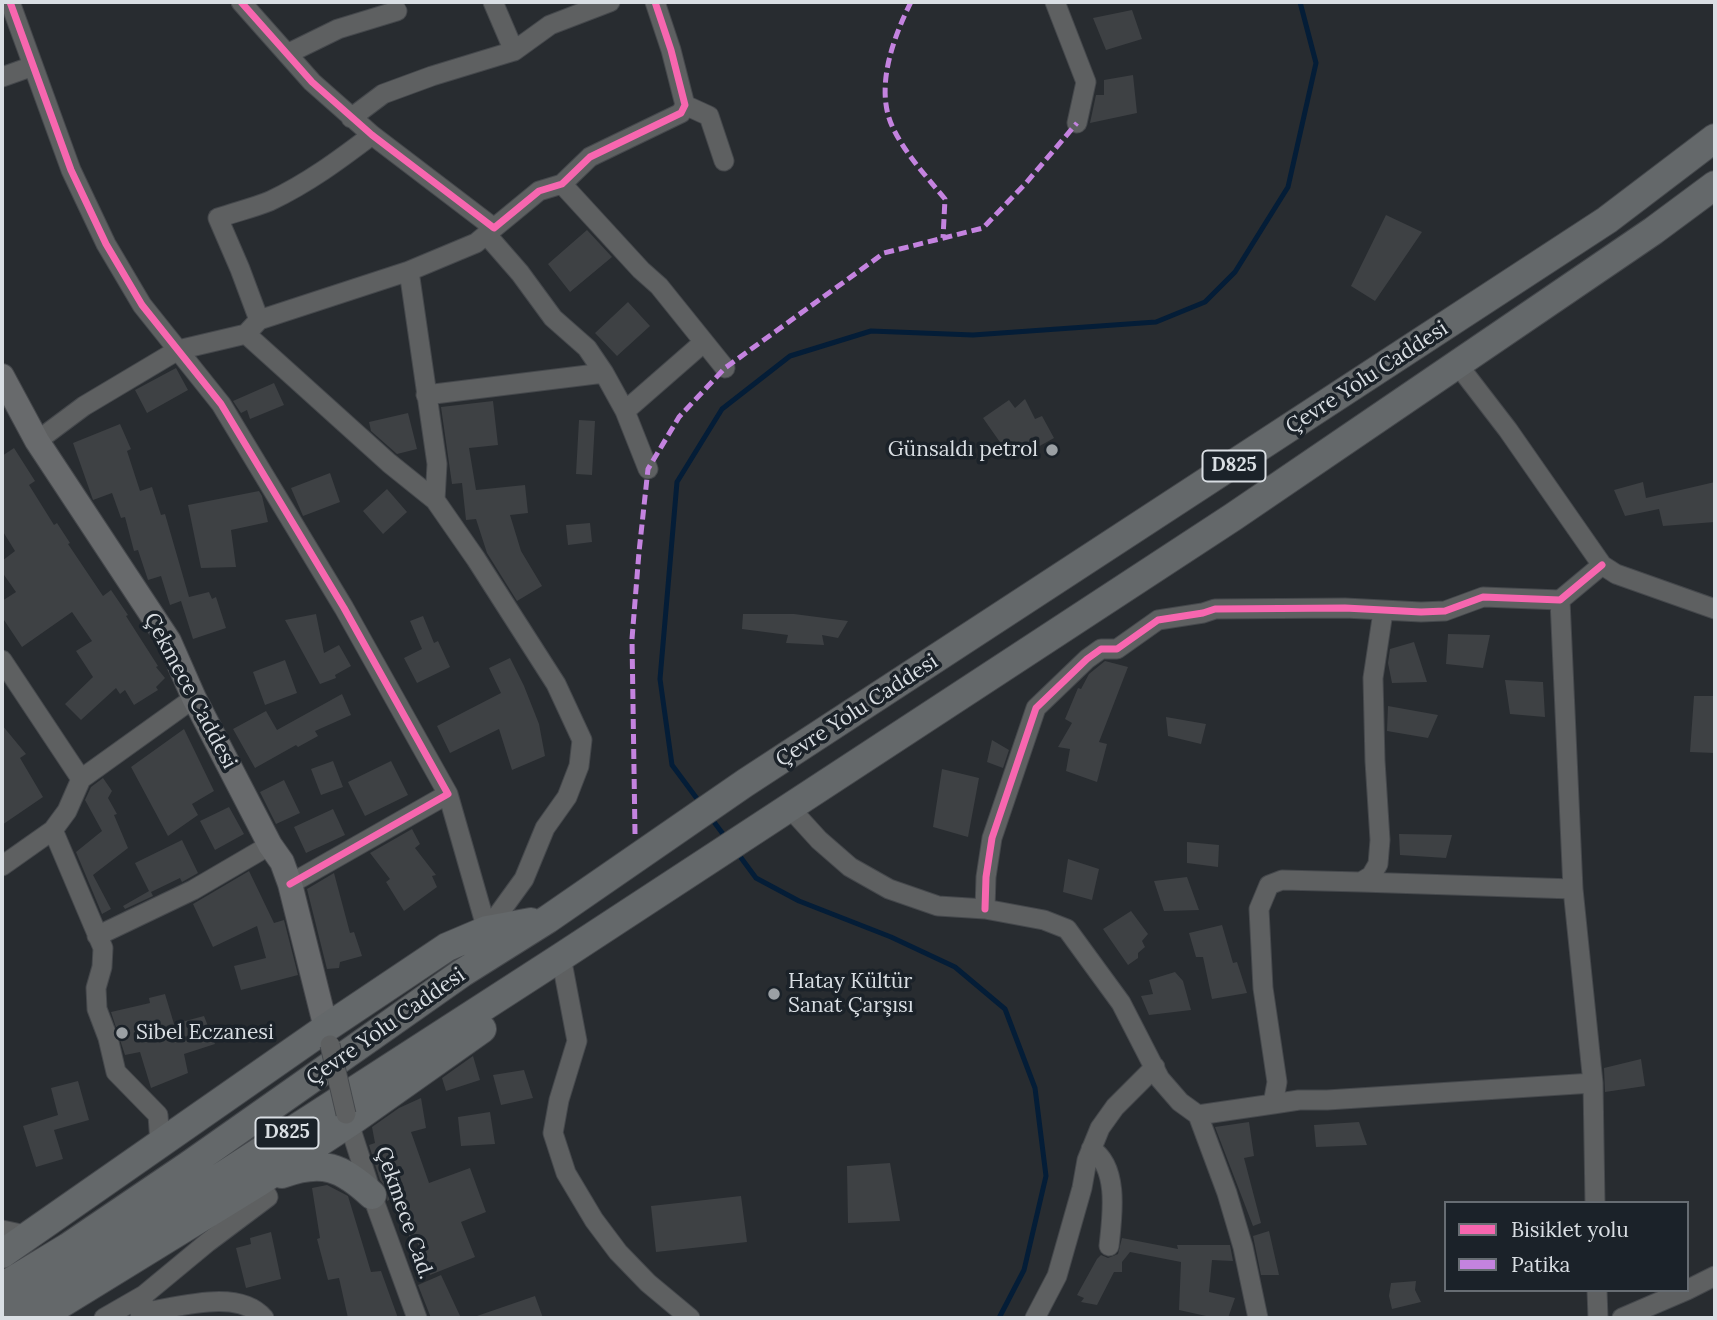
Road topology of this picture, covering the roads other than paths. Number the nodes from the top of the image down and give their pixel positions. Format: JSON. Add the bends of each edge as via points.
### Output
{"nodes":[{"id":1,"x":10,"y":2,"type":"edge"},
{"id":2,"x":240,"y":2,"type":"edge"},
{"id":3,"x":493,"y":2,"type":"edge"},
{"id":4,"x":610,"y":2,"type":"edge"},
{"id":5,"x":655,"y":2,"type":"edge"},
{"id":6,"x":1055,"y":2,"type":"edge"},
{"id":7,"x":397,"y":10,"type":"dead end"},
{"id":8,"x":514,"y":51,"type":"junction"},
{"id":9,"x":287,"y":54,"type":"junction"},
{"id":10,"x":33,"y":66,"type":"junction"},
{"id":11,"x":2,"y":77,"type":"edge"},
{"id":12,"x":685,"y":105,"type":"junction"},
{"id":13,"x":351,"y":118,"type":"junction"},
{"id":14,"x":1077,"y":123,"type":"dead end"},
{"id":15,"x":372,"y":135,"type":"junction"},
{"id":16,"x":1715,"y":138,"type":"edge"},
{"id":17,"x":724,"y":161,"type":"dead end"},
{"id":18,"x":562,"y":184,"type":"junction"},
{"id":19,"x":1715,"y":185,"type":"edge"},
{"id":20,"x":490,"y":231,"type":"junction"},
{"id":21,"x":409,"y":271,"type":"junction"},
{"id":22,"x":253,"y":327,"type":"junction"},
{"id":23,"x":704,"y":342,"type":"junction"},
{"id":24,"x":178,"y":350,"type":"junction"},
{"id":25,"x":1458,"y":365,"type":"junction"},
{"id":26,"x":725,"y":368,"type":"dead end"},
{"id":27,"x":604,"y":373,"type":"junction"},
{"id":28,"x":2,"y":376,"type":"edge"},
{"id":29,"x":426,"y":395,"type":"junction"},
{"id":30,"x":625,"y":411,"type":"junction"},
{"id":31,"x":37,"y":441,"type":"junction"},
{"id":32,"x":648,"y":468,"type":"dead end"},
{"id":33,"x":435,"y":500,"type":"junction"},
{"id":34,"x":1602,"y":565,"type":"junction"},
{"id":35,"x":1560,"y":600,"type":"junction"},
{"id":36,"x":1715,"y":609,"type":"edge"},
{"id":37,"x":1383,"y":612,"type":"junction"},
{"id":38,"x":2,"y":660,"type":"edge"},
{"id":39,"x":194,"y":698,"type":"junction"},
{"id":40,"x":81,"y":779,"type":"junction"},
{"id":41,"x":448,"y":794,"type":"junction"},
{"id":42,"x":788,"y":806,"type":"junction"},
{"id":43,"x":53,"y":830,"type":"junction"},
{"id":44,"x":270,"y":845,"type":"junction"},
{"id":45,"x":2,"y":866,"type":"edge"},
{"id":46,"x":1361,"y":882,"type":"junction"},
{"id":47,"x":290,"y":884,"type":"junction"},
{"id":48,"x":1573,"y":889,"type":"junction"},
{"id":49,"x":985,"y":909,"type":"junction"},
{"id":50,"x":548,"y":919,"type":"junction"},
{"id":51,"x":487,"y":930,"type":"junction"},
{"id":52,"x":97,"y":936,"type":"junction"},
{"id":53,"x":567,"y":953,"type":"junction"},
{"id":54,"x":328,"y":1037,"type":"junction"},
{"id":55,"x":1155,"y":1067,"type":"junction"},
{"id":56,"x":1593,"y":1083,"type":"junction"},
{"id":57,"x":1273,"y":1104,"type":"junction"},
{"id":58,"x":1198,"y":1115,"type":"junction"},
{"id":59,"x":347,"y":1118,"type":"junction"},
{"id":60,"x":160,"y":1143,"type":"junction"},
{"id":61,"x":1091,"y":1149,"type":"junction"},
{"id":62,"x":259,"y":1182,"type":"junction"},
{"id":63,"x":372,"y":1195,"type":"junction"},
{"id":64,"x":1595,"y":1201,"type":"edge"},
{"id":65,"x":2,"y":1230,"type":"edge"},
{"id":66,"x":30,"y":1236,"type":"junction"},
{"id":67,"x":1109,"y":1246,"type":"dead end"},
{"id":68,"x":2,"y":1254,"type":"edge"},
{"id":69,"x":1715,"y":1276,"type":"edge"},
{"id":70,"x":2,"y":1287,"type":"edge"},
{"id":71,"x":1689,"y":1289,"type":"edge"},
{"id":72,"x":1597,"y":1292,"type":"edge"},
{"id":73,"x":1682,"y":1292,"type":"edge"},
{"id":74,"x":141,"y":1309,"type":"edge"},
{"id":75,"x":2,"y":1318,"type":"edge"},
{"id":76,"x":38,"y":1318,"type":"edge"},
{"id":77,"x":104,"y":1318,"type":"edge"},
{"id":78,"x":264,"y":1318,"type":"edge"},
{"id":79,"x":417,"y":1318,"type":"edge"},
{"id":80,"x":690,"y":1318,"type":"edge"},
{"id":81,"x":1035,"y":1318,"type":"edge"},
{"id":82,"x":1258,"y":1318,"type":"edge"},
{"id":83,"x":1598,"y":1318,"type":"edge"},
{"id":84,"x":1622,"y":1318,"type":"edge"}],
"edges":[{"from":1,"to":10,"type":"street"},
{"from":2,"to":9,"type":"street"},
{"from":3,"to":8,"type":"street"},
{"from":4,"to":8,"type":"street","via":[[550,25]]},
{"from":5,"to":12,"type":"street"},
{"from":6,"to":14,"type":"street","via":[[1086,82]]},
{"from":7,"to":9,"type":"street","via":[[330,32]]},
{"from":8,"to":13,"type":"street","via":[[383,94]]},
{"from":9,"to":13,"type":"street"},
{"from":10,"to":11,"type":"street"},
{"from":10,"to":24,"type":"street","via":[[71,170],[106,244],[142,305]]},
{"from":12,"to":17,"type":"street","via":[[709,116]]},
{"from":12,"to":18,"type":"street","via":[[681,113],[590,157]]},
{"from":13,"to":15,"type":"street"},
{"from":15,"to":20,"type":"street"},
{"from":15,"to":22,"type":"street","via":[[303,184],[218,218],[240,269]]},
{"from":16,"to":50,"type":"highway","name":"Çevre Yolu Caddesi","number":"D825","via":[[1607,220],[745,783]]},
{"from":18,"to":20,"type":"street","via":[[539,191]]},
{"from":18,"to":23,"type":"street","via":[[659,286]]},
{"from":19,"to":25,"type":"highway","name":"Çevre Yolu Caddesi","number":"D825"},
{"from":20,"to":21,"type":"street","via":[[476,243]]},
{"from":20,"to":27,"type":"street","via":[[553,318],[587,348]]},
{"from":21,"to":22,"type":"street"},
{"from":21,"to":29,"type":"street"},
{"from":22,"to":24,"type":"street"},
{"from":22,"to":33,"type":"street","via":[[389,463]]},
{"from":23,"to":26,"type":"street"},
{"from":23,"to":30,"type":"street"},
{"from":24,"to":31,"type":"street"},
{"from":24,"to":41,"type":"street","via":[[221,404],[262,470]]},
{"from":25,"to":34,"type":"street"},
{"from":25,"to":42,"type":"highway","name":"Çevre Yolu Caddesi","number":"D825"},
{"from":27,"to":29,"type":"street"},
{"from":27,"to":30,"type":"street"},
{"from":28,"to":31,"type":"main road","name":"Çekmece Caddesi"},
{"from":29,"to":33,"type":"street","via":[[437,464]]},
{"from":30,"to":32,"type":"street"},
{"from":31,"to":39,"type":"main road","name":"Çekmece Caddesi","via":[[169,641]]},
{"from":33,"to":51,"type":"street","via":[[556,684],[582,740],[579,766],[567,797],[545,828],[524,879]]},
{"from":34,"to":35,"type":"street"},
{"from":34,"to":36,"type":"street"},
{"from":35,"to":37,"type":"street","via":[[1483,597],[1445,611]]},
{"from":35,"to":48,"type":"street"},
{"from":37,"to":46,"type":"street","via":[[1373,678],[1380,840],[1378,864]]},
{"from":37,"to":49,"type":"street","via":[[1215,609],[1158,620],[1117,649],[1101,649],[1087,659],[1036,708],[992,838]]},
{"from":38,"to":40,"type":"street"},
{"from":39,"to":40,"type":"street"},
{"from":39,"to":44,"type":"main road","name":"Çekmece Caddesi"},
{"from":40,"to":43,"type":"street"},
{"from":41,"to":47,"type":"street"},
{"from":41,"to":51,"type":"street"},
{"from":42,"to":49,"type":"street","via":[[850,867],[889,889],[938,906]]},
{"from":42,"to":53,"type":"highway","name":"Çevre Yolu Caddesi","number":"D825"},
{"from":43,"to":45,"type":"street"},
{"from":43,"to":52,"type":"street"},
{"from":44,"to":47,"type":"main road","name":"Çekmece Caddesi"},
{"from":44,"to":52,"type":"street","via":[[193,890]]},
{"from":46,"to":48,"type":"street"},
{"from":46,"to":57,"type":"street","via":[[1282,880],[1269,885],[1259,909],[1263,988],[1277,1082]]},
{"from":47,"to":54,"type":"main road","name":"Çekmece Caddesi"},
{"from":48,"to":56,"type":"street"},
{"from":49,"to":55,"type":"street","via":[[1067,929],[1121,1003]]},
{"from":50,"to":51,"type":"highway"},
{"from":50,"to":70,"type":"highway","name":"Çevre Yolu Caddesi","number":"D825","via":[[462,973],[68,1247]]},
{"from":51,"to":54,"type":"highway","via":[[447,947]]},
{"from":52,"to":60,"type":"street","via":[[103,948],[97,1009],[116,1072],[158,1115]]},
{"from":53,"to":59,"type":"highway","via":[[505,1013]]},
{"from":53,"to":75,"type":"highway","name":"Çevre Yolu Caddesi","number":"D825"},
{"from":53,"to":80,"type":"street","via":[[577,1041],[553,1133],[566,1173],[618,1252]]},
{"from":54,"to":59,"type":"street","name":"Çekmece Cad.","bridge":true},
{"from":54,"to":60,"type":"highway"},
{"from":55,"to":58,"type":"street","via":[[1160,1079]]},
{"from":55,"to":61,"type":"street","via":[[1115,1107]]},
{"from":56,"to":57,"type":"street"},
{"from":56,"to":64,"type":"street"},
{"from":57,"to":58,"type":"street"},
{"from":58,"to":82,"type":"street","via":[[1243,1247]]},
{"from":59,"to":62,"type":"highway"},
{"from":59,"to":63,"type":"street","name":"Çekmece Cad."},
{"from":60,"to":66,"type":"highway"},
{"from":61,"to":67,"type":"street","via":[[1105,1162],[1112,1192]]},
{"from":61,"to":81,"type":"street","via":[[1057,1276]]},
{"from":62,"to":63,"type":"highway","via":[[297,1168],[328,1166],[352,1177]]},
{"from":62,"to":74,"type":"street","via":[[268,1197],[208,1242]]},
{"from":62,"to":76,"type":"highway"},
{"from":63,"to":79,"type":"street","name":"Çekmece Cad."},
{"from":65,"to":66,"type":"street"},
{"from":66,"to":68,"type":"highway"},
{"from":69,"to":71,"type":"street"},
{"from":72,"to":83,"type":"street"},
{"from":73,"to":84,"type":"street"},
{"from":74,"to":77,"type":"street"},
{"from":74,"to":78,"type":"street","via":[[228,1300],[255,1308]]}]}
